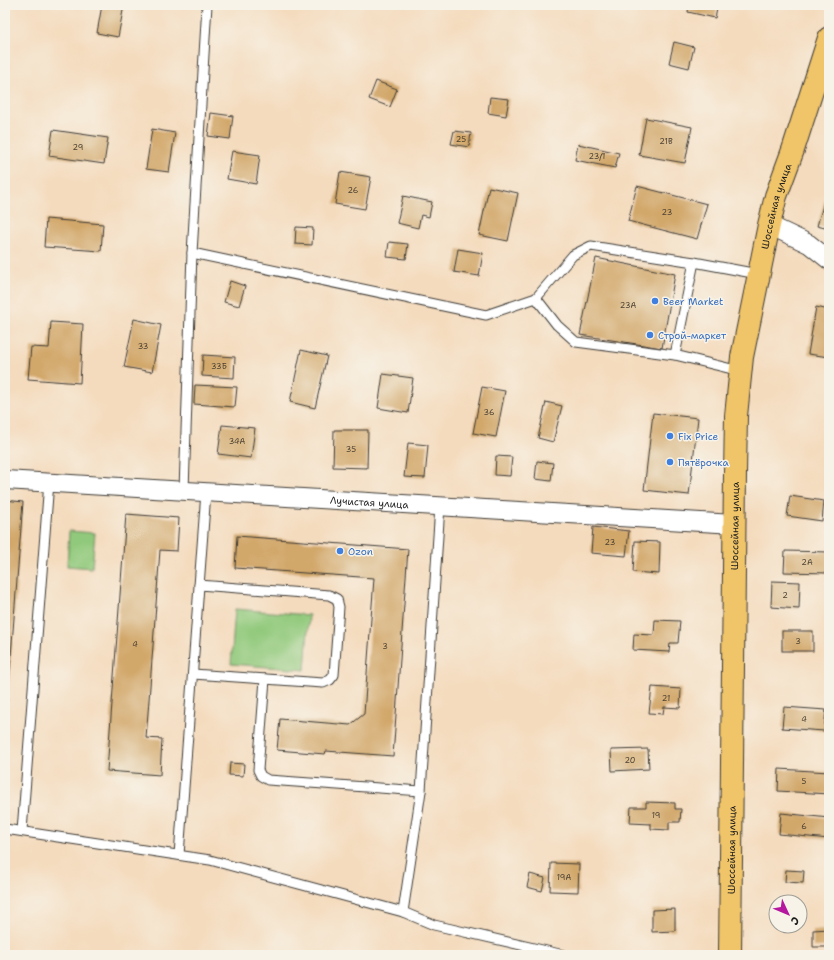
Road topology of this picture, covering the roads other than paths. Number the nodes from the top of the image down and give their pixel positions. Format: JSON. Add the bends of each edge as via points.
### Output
{"nodes":[{"id":1,"x":206,"y":5,"type":"edge"},
{"id":2,"x":829,"y":38,"type":"edge"},
{"id":3,"x":769,"y":225,"type":"junction"},
{"id":4,"x":192,"y":253,"type":"junction"},
{"id":5,"x":829,"y":260,"type":"edge"},
{"id":6,"x":694,"y":262,"type":"junction"},
{"id":7,"x":758,"y":274,"type":"junction"},
{"id":8,"x":536,"y":298,"type":"junction"},
{"id":9,"x":675,"y":355,"type":"junction"},
{"id":10,"x":740,"y":371,"type":"junction"},
{"id":11,"x":5,"y":480,"type":"edge"},
{"id":12,"x":49,"y":482,"type":"junction"},
{"id":13,"x":184,"y":490,"type":"junction"},
{"id":14,"x":206,"y":492,"type":"junction"},
{"id":15,"x":440,"y":506,"type":"junction"},
{"id":16,"x":734,"y":524,"type":"junction"},
{"id":17,"x":199,"y":585,"type":"junction"},
{"id":18,"x":193,"y":674,"type":"junction"},
{"id":19,"x":265,"y":679,"type":"junction"},
{"id":20,"x":422,"y":791,"type":"junction"},
{"id":21,"x":5,"y":829,"type":"edge"},
{"id":22,"x":22,"y":831,"type":"junction"},
{"id":23,"x":179,"y":855,"type":"junction"},
{"id":24,"x":403,"y":912,"type":"junction"},
{"id":25,"x":564,"y":955,"type":"edge"},
{"id":26,"x":730,"y":955,"type":"edge"}],
"edges":[{"from":1,"to":4,"type":"lane"},
{"from":2,"to":3,"type":"main road","name":"Шоссейная улица","via":[[776,196]]},
{"from":3,"to":5,"type":"street","via":[[809,244]]},
{"from":3,"to":7,"type":"main road","name":"Шоссейная улица"},
{"from":4,"to":8,"type":"lane","via":[[486,315]]},
{"from":4,"to":13,"type":"lane"},
{"from":6,"to":7,"type":"lane"},
{"from":6,"to":8,"type":"lane","via":[[591,246],[573,255]]},
{"from":6,"to":9,"type":"lane"},
{"from":7,"to":10,"type":"main road","name":"Шоссейная улица"},
{"from":8,"to":9,"type":"lane","via":[[557,325],[576,342]]},
{"from":9,"to":10,"type":"lane"},
{"from":10,"to":16,"type":"main road","name":"Шоссейная улица","via":[[736,416]]},
{"from":11,"to":12,"type":"street","name":"Лучистая улица"},
{"from":12,"to":13,"type":"street","name":"Лучистая улица"},
{"from":12,"to":22,"type":"lane"},
{"from":13,"to":14,"type":"street","name":"Лучистая улица"},
{"from":14,"to":15,"type":"street","name":"Лучистая улица"},
{"from":14,"to":17,"type":"lane"},
{"from":15,"to":16,"type":"street","name":"Лучистая улица"},
{"from":15,"to":20,"type":"lane"},
{"from":16,"to":26,"type":"main road","name":"Шоссейная улица"},
{"from":17,"to":18,"type":"lane"},
{"from":17,"to":19,"type":"lane","via":[[330,595],[337,599],[339,614],[334,675],[330,680],[323,683]]},
{"from":18,"to":19,"type":"lane"},
{"from":18,"to":23,"type":"lane"},
{"from":19,"to":20,"type":"lane","via":[[258,770],[261,776],[268,780]]},
{"from":20,"to":24,"type":"lane"},
{"from":21,"to":22,"type":"lane"},
{"from":22,"to":23,"type":"lane"},
{"from":23,"to":24,"type":"lane","via":[[210,860]]},
{"from":24,"to":25,"type":"lane","via":[[434,925]]}]}
